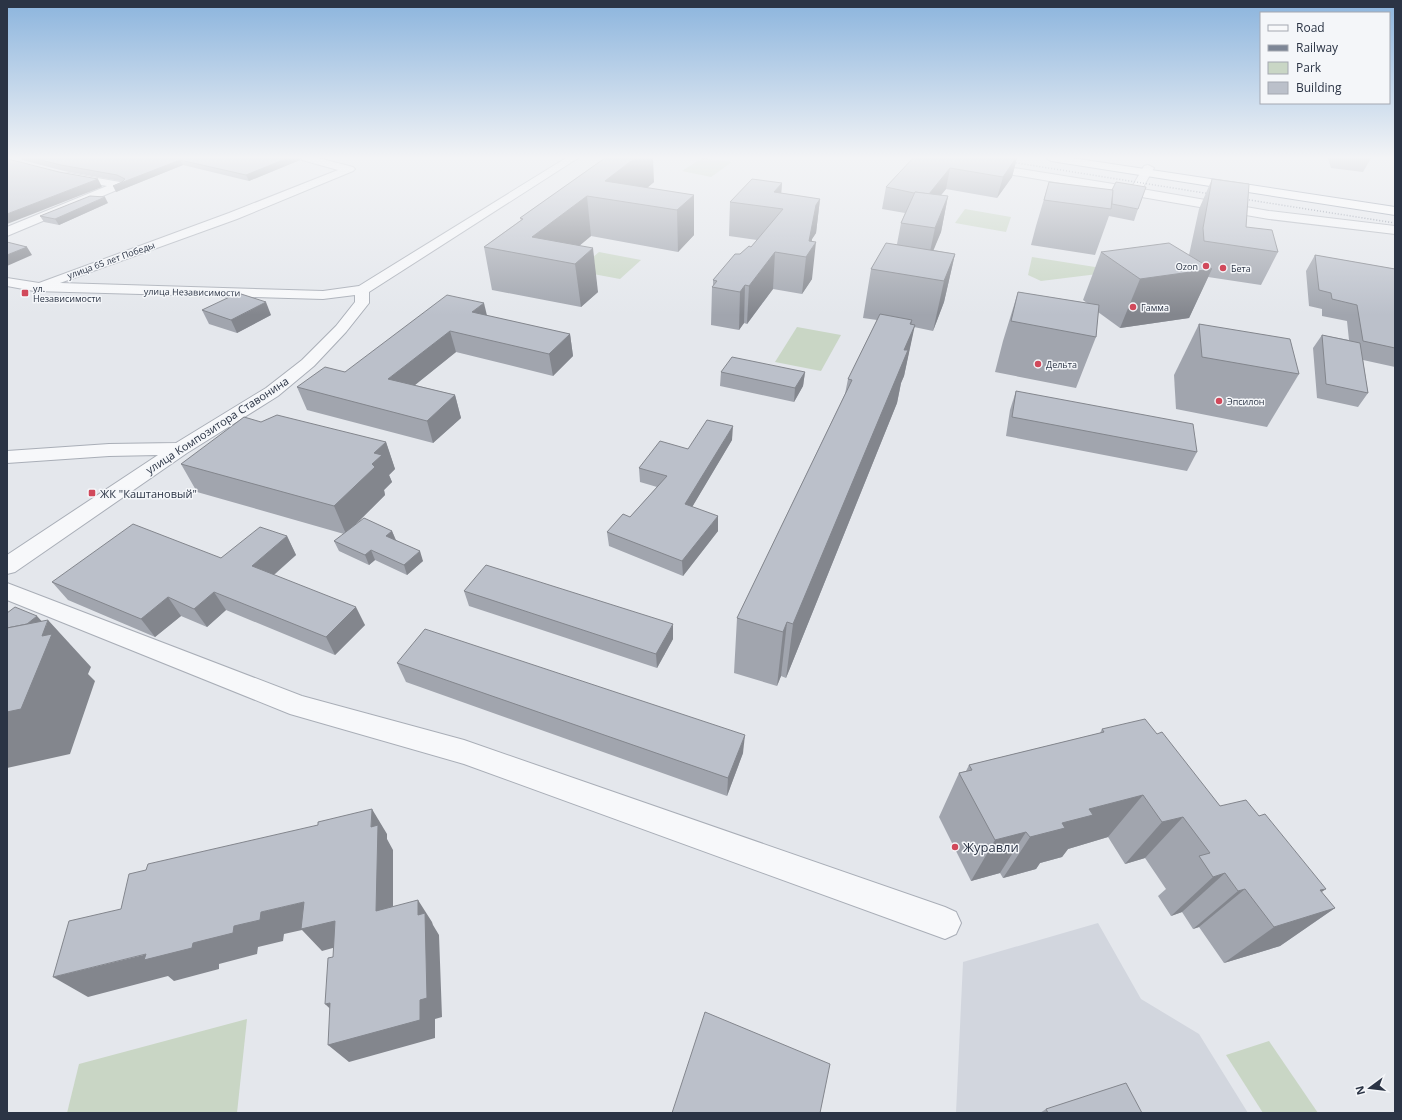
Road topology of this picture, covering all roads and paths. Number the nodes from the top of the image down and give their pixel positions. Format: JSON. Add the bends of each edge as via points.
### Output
{"nodes":[{"id":1,"x":59,"y":210,"type":"edge"},
{"id":2,"x":247,"y":210,"type":"edge"},
{"id":3,"x":488,"y":210,"type":"edge"},
{"id":4,"x":1248,"y":210,"type":"edge"},
{"id":5,"x":1395,"y":230,"type":"edge"},
{"id":6,"x":7,"y":232,"type":"edge"},
{"id":7,"x":7,"y":282,"type":"edge"},
{"id":8,"x":369,"y":286,"type":"junction"},
{"id":9,"x":34,"y":287,"type":"junction"},
{"id":10,"x":7,"y":295,"type":"edge"},
{"id":11,"x":180,"y":449,"type":"junction"},
{"id":12,"x":7,"y":457,"type":"edge"},
{"id":13,"x":7,"y":566,"type":"edge"},
{"id":14,"x":7,"y":591,"type":"edge"},
{"id":15,"x":945,"y":923,"type":"dead end"}],
"edges":[{"from":1,"to":6,"type":"street"},
{"from":2,"to":9,"type":"street","name":"улица 65 лет Победы"},
{"from":3,"to":8,"type":"street"},
{"from":4,"to":5,"type":"street"},
{"from":7,"to":9,"type":"street","name":"улица Независимости"},
{"from":8,"to":9,"type":"street","name":"улица Независимости","via":[[323,295]]},
{"from":8,"to":11,"type":"street","name":"улица Композитора Ставонина","via":[[362,303],[308,363],[272,392]]},
{"from":9,"to":10,"type":"street","name":"улица 65 лет Победы"},
{"from":11,"to":12,"type":"street","via":[[109,450]]},
{"from":11,"to":13,"type":"street","name":"улица Композитора Ставонина"},
{"from":14,"to":15,"type":"street","via":[[299,706],[464,752]]}]}
